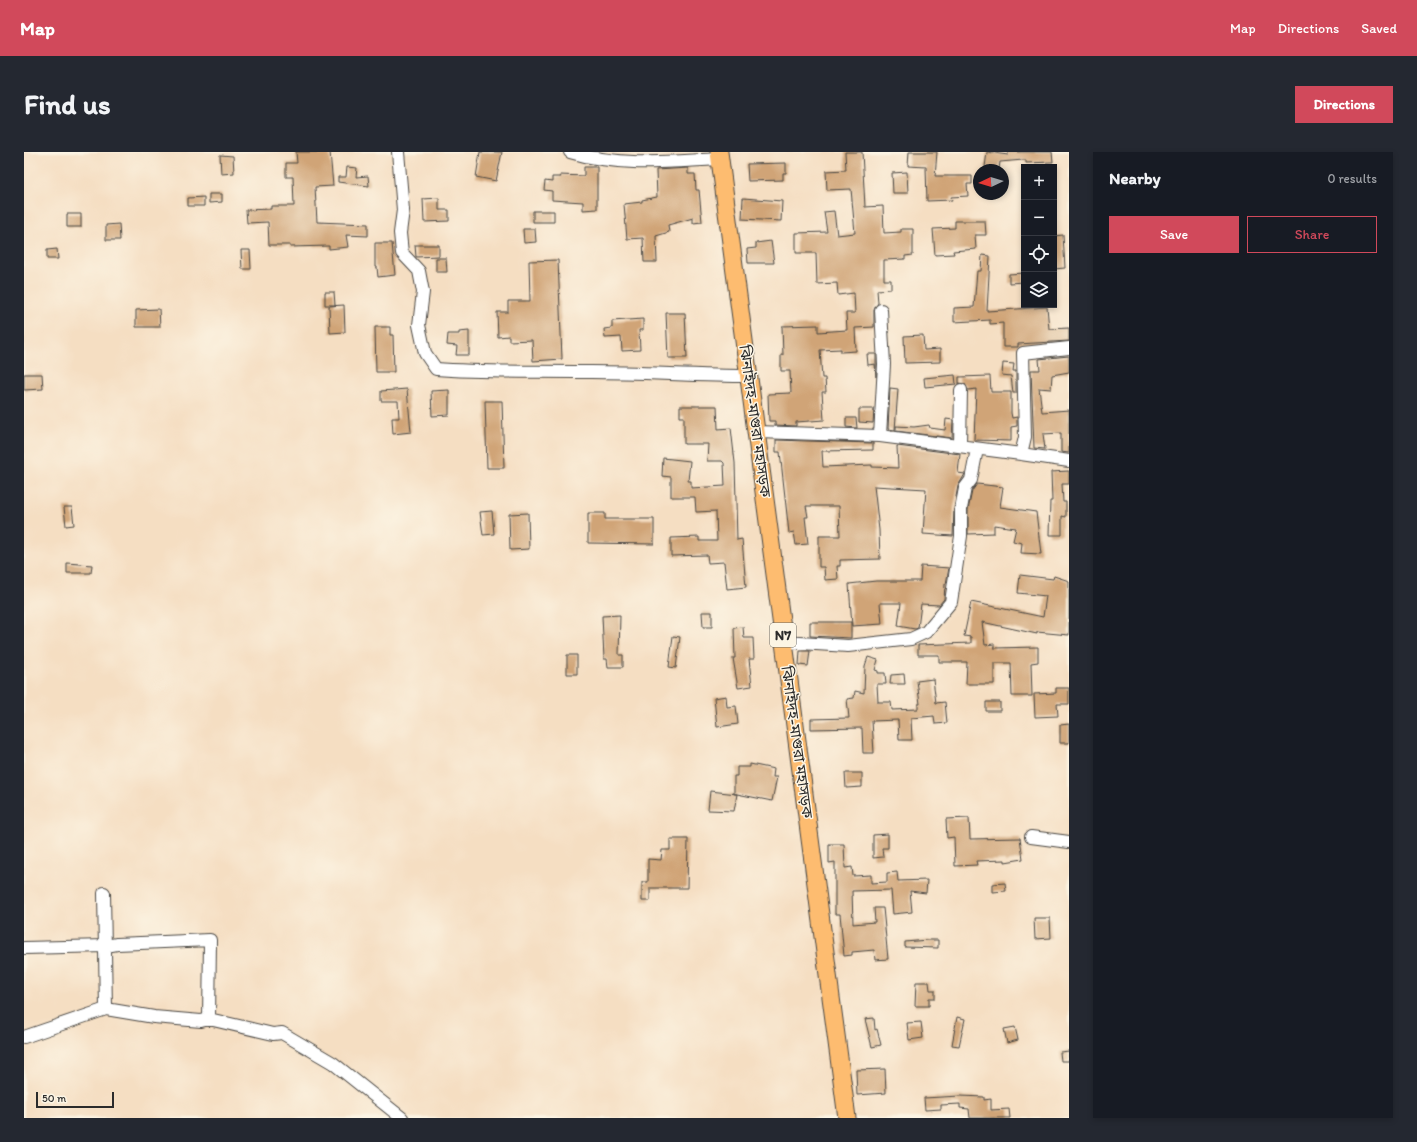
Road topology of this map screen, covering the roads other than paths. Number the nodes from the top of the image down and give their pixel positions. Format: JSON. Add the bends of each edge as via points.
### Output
{"nodes":[{"id":1,"x":398,"y":152,"type":"edge"},
{"id":2,"x":570,"y":152,"type":"edge"},
{"id":3,"x":720,"y":155,"type":"edge"},
{"id":4,"x":881,"y":310,"type":"dead end"},
{"id":5,"x":1069,"y":348,"type":"edge"},
{"id":6,"x":749,"y":376,"type":"junction"},
{"id":7,"x":961,"y":390,"type":"dead end"},
{"id":8,"x":756,"y":432,"type":"junction"},
{"id":9,"x":880,"y":436,"type":"junction"},
{"id":10,"x":960,"y":445,"type":"junction"},
{"id":11,"x":977,"y":449,"type":"junction"},
{"id":12,"x":1021,"y":454,"type":"junction"},
{"id":13,"x":1069,"y":461,"type":"edge"},
{"id":14,"x":784,"y":642,"type":"junction"},
{"id":15,"x":1031,"y":837,"type":"dead end"},
{"id":16,"x":1069,"y":842,"type":"edge"},
{"id":17,"x":104,"y":893,"type":"dead end"},
{"id":18,"x":106,"y":946,"type":"junction"},
{"id":19,"x":24,"y":948,"type":"edge"},
{"id":20,"x":106,"y":1008,"type":"junction"},
{"id":21,"x":209,"y":1019,"type":"junction"},
{"id":22,"x":24,"y":1037,"type":"edge"},
{"id":23,"x":402,"y":1118,"type":"edge"},
{"id":24,"x":847,"y":1118,"type":"edge"}],
"edges":[{"from":1,"to":6,"type":"street","via":[[403,210],[400,233],[402,253],[419,271],[423,292],[419,325],[425,354],[436,369],[478,372]]},
{"from":2,"to":3,"type":"street","via":[[591,158],[649,163]]},
{"from":3,"to":6,"type":"highway","name":"ঝিনাইদহ-মাগুরা মহাসড়ক","number":"N7"},
{"from":4,"to":9,"type":"street","via":[[884,364]]},
{"from":5,"to":12,"type":"street","via":[[1023,353],[1025,437]]},
{"from":6,"to":8,"type":"highway","name":"ঝিনাইদহ-মাগুরা মহাসড়ক","number":"N7"},
{"from":7,"to":10,"type":"street"},
{"from":8,"to":9,"type":"street"},
{"from":8,"to":14,"type":"highway","name":"ঝিনাইদহ-মাগুরা মহাসড়ক","number":"N7"},
{"from":9,"to":10,"type":"street"},
{"from":10,"to":11,"type":"street"},
{"from":11,"to":12,"type":"street"},
{"from":11,"to":14,"type":"street","via":[[971,480],[965,488],[961,508],[961,536],[951,602],[926,632],[911,639],[848,646]]},
{"from":12,"to":13,"type":"street"},
{"from":14,"to":24,"type":"highway","name":"ঝিনাইদহ-মাগুরা মহাসড়ক","number":"N7"},
{"from":15,"to":16,"type":"street"},
{"from":17,"to":18,"type":"street"},
{"from":18,"to":19,"type":"street"},
{"from":18,"to":20,"type":"street"},
{"from":18,"to":21,"type":"street","via":[[210,940]]},
{"from":20,"to":21,"type":"street","via":[[154,1017],[201,1021]]},
{"from":20,"to":22,"type":"street"},
{"from":21,"to":23,"type":"street","via":[[273,1034],[282,1033],[333,1063]]}]}
